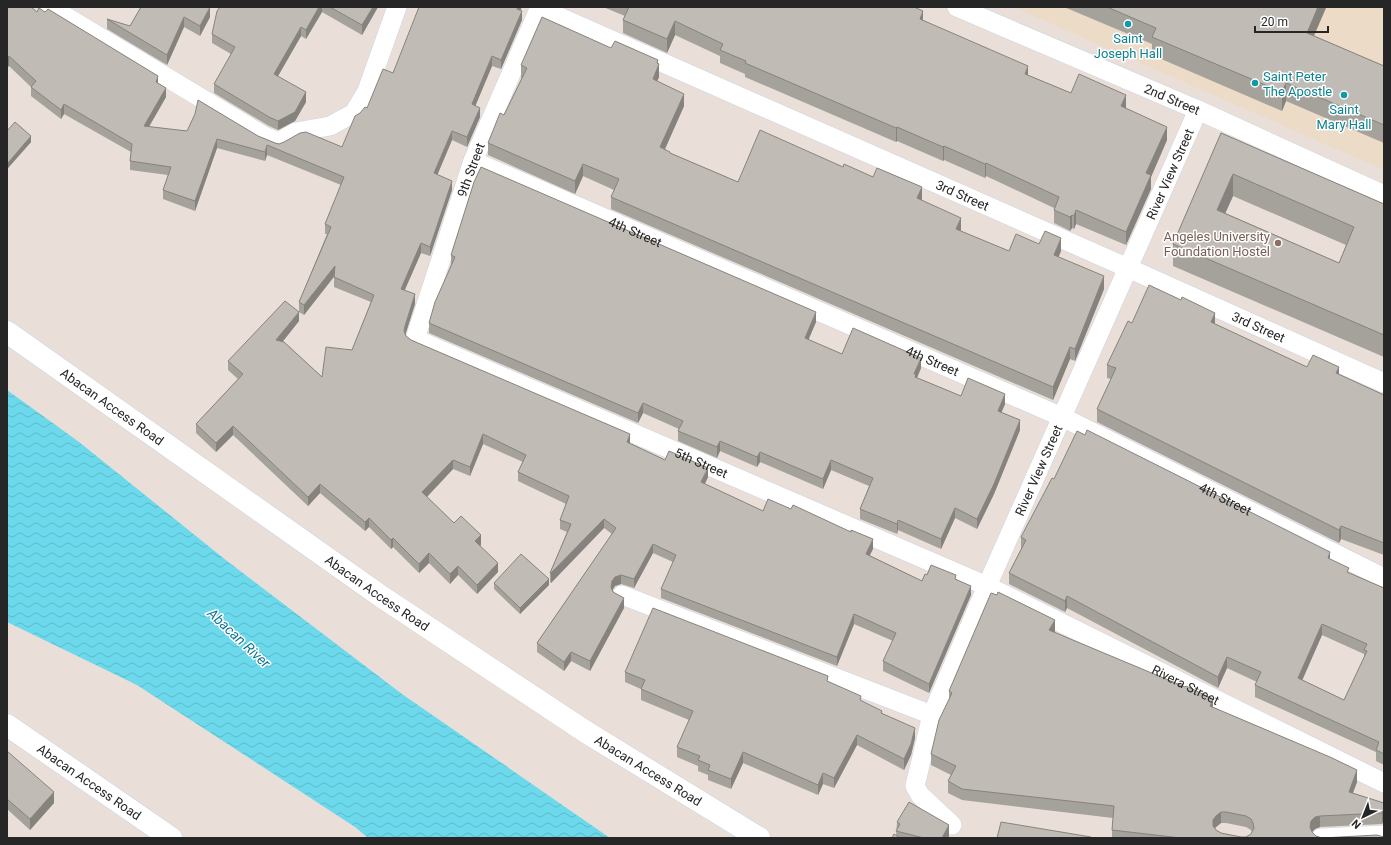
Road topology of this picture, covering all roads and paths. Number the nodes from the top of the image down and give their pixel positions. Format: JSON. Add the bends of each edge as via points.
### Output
{"nodes":[{"id":1,"x":50,"y":7,"type":"edge"},
{"id":2,"x":397,"y":7,"type":"edge"},
{"id":3,"x":540,"y":7,"type":"edge"},
{"id":4,"x":958,"y":7,"type":"edge"},
{"id":5,"x":1198,"y":110,"type":"junction"},
{"id":6,"x":473,"y":161,"type":"junction"},
{"id":7,"x":1384,"y":195,"type":"edge"},
{"id":8,"x":1128,"y":268,"type":"junction"},
{"id":9,"x":7,"y":332,"type":"edge"},
{"id":10,"x":415,"y":339,"type":"joint"},
{"id":11,"x":1384,"y":383,"type":"edge"},
{"id":12,"x":1062,"y":417,"type":"junction"},
{"id":13,"x":1384,"y":578,"type":"edge"},
{"id":14,"x":987,"y":586,"type":"junction"},
{"id":15,"x":622,"y":595,"type":"edge"},
{"id":16,"x":932,"y":715,"type":"junction"},
{"id":17,"x":7,"y":725,"type":"edge"},
{"id":18,"x":1384,"y":783,"type":"edge"},
{"id":19,"x":952,"y":825,"type":"dead end"},
{"id":20,"x":1384,"y":835,"type":"edge"},
{"id":21,"x":172,"y":838,"type":"edge"},
{"id":22,"x":759,"y":838,"type":"edge"},
{"id":23,"x":1321,"y":838,"type":"edge"}],
"edges":[{"from":1,"to":2,"type":"street","via":[[264,136],[279,142],[296,132],[330,126],[354,113],[367,91]]},
{"from":3,"to":6,"type":"street","name":"9th Street"},
{"from":3,"to":8,"type":"street","name":"3rd Street"},
{"from":4,"to":5,"type":"street","name":"2nd Street"},
{"from":5,"to":7,"type":"street","name":"2nd Street"},
{"from":5,"to":8,"type":"street","name":"River View Street"},
{"from":6,"to":10,"type":"street","name":"9th Street"},
{"from":6,"to":12,"type":"street","name":"4th Street"},
{"from":8,"to":11,"type":"street","name":"3rd Street"},
{"from":8,"to":12,"type":"street","name":"River View Street"},
{"from":9,"to":22,"type":"street","name":"Abacan Access Road","via":[[382,597],[586,732]]},
{"from":10,"to":14,"type":"street","name":"5th Street"},
{"from":12,"to":13,"type":"street","name":"4th Street"},
{"from":12,"to":14,"type":"street","name":"River View Street"},
{"from":14,"to":16,"type":"street","name":"River View Street"},
{"from":14,"to":18,"type":"street","name":"Rivera Street"},
{"from":15,"to":16,"type":"street"},
{"from":16,"to":19,"type":"street","name":"River View Street","via":[[915,786],[920,796]]},
{"from":17,"to":21,"type":"street","name":"Abacan Access Road"},
{"from":20,"to":23,"type":"street"}]}
